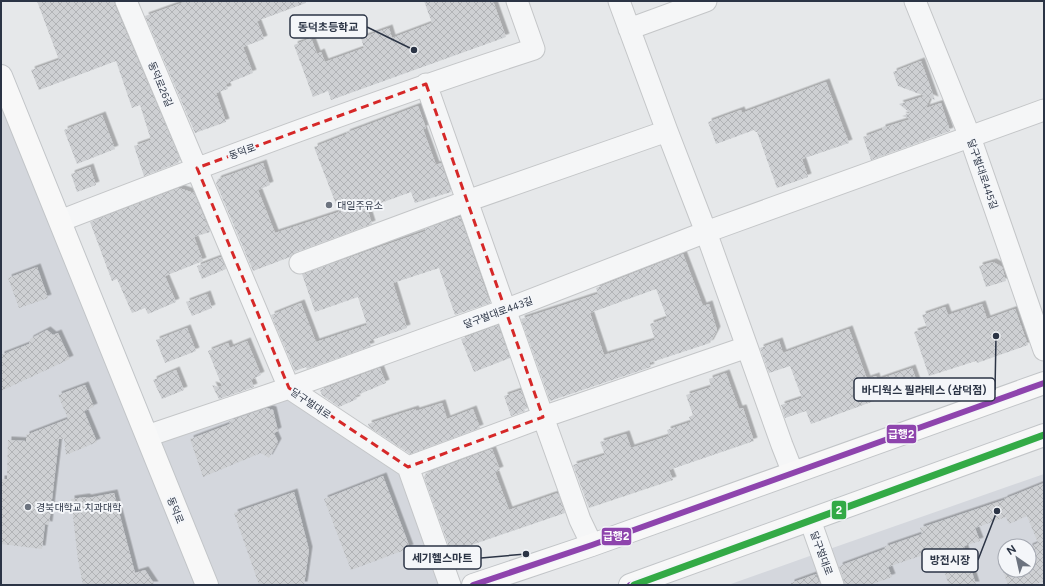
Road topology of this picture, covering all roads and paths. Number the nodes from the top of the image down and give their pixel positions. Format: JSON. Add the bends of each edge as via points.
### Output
{"nodes":[{"id":1,"x":126,"y":1,"type":"edge"},
{"id":2,"x":517,"y":1,"type":"edge"},
{"id":3,"x":619,"y":1,"type":"edge"},
{"id":4,"x":706,"y":1,"type":"edge"},
{"id":5,"x":915,"y":1,"type":"edge"},
{"id":6,"x":629,"y":29,"type":"junction"},
{"id":7,"x":1,"y":76,"type":"edge"},
{"id":8,"x":426,"y":84,"type":"junction"},
{"id":9,"x":1044,"y":110,"type":"edge"},
{"id":10,"x":667,"y":131,"type":"junction"},
{"id":11,"x":970,"y":137,"type":"junction"},
{"id":12,"x":197,"y":168,"type":"junction"},
{"id":13,"x":467,"y":202,"type":"junction"},
{"id":14,"x":60,"y":221,"type":"junction"},
{"id":15,"x":706,"y":232,"type":"junction"},
{"id":16,"x":300,"y":263,"type":"dead end"},
{"id":17,"x":505,"y":310,"type":"junction"},
{"id":18,"x":747,"y":347,"type":"junction"},
{"id":19,"x":1044,"y":350,"type":"edge"},
{"id":20,"x":1044,"y":383,"type":"edge"},
{"id":21,"x":289,"y":388,"type":"junction"},
{"id":22,"x":543,"y":417,"type":"junction"},
{"id":23,"x":1044,"y":435,"type":"edge"},
{"id":24,"x":146,"y":436,"type":"junction"},
{"id":25,"x":408,"y":467,"type":"junction"},
{"id":26,"x":793,"y":473,"type":"junction"},
{"id":27,"x":810,"y":520,"type":"junction"},
{"id":28,"x":592,"y":545,"type":"junction"},
{"id":29,"x":197,"y":563,"type":"junction"},
{"id":30,"x":198,"y":585,"type":"edge"},
{"id":31,"x":207,"y":585,"type":"edge"},
{"id":32,"x":450,"y":585,"type":"edge"},
{"id":33,"x":473,"y":585,"type":"edge"},
{"id":34,"x":630,"y":585,"type":"edge"},
{"id":35,"x":833,"y":585,"type":"edge"}],
"edges":[{"from":1,"to":12,"type":"street","name":"동덕로26길"},
{"from":2,"to":8,"type":"street","name":"동덕로","via":[[534,49]]},
{"from":3,"to":6,"type":"street"},
{"from":4,"to":6,"type":"street"},
{"from":5,"to":11,"type":"street","name":"달구벌대로445길"},
{"from":6,"to":10,"type":"street"},
{"from":7,"to":14,"type":"main road","name":"동덕로"},
{"from":8,"to":12,"type":"street","name":"동덕로"},
{"from":8,"to":13,"type":"street"},
{"from":9,"to":11,"type":"street","name":"달구벌대로443길"},
{"from":10,"to":13,"type":"street"},
{"from":10,"to":15,"type":"street"},
{"from":11,"to":15,"type":"street","name":"달구벌대로443길"},
{"from":11,"to":19,"type":"street","name":"달구벌대로445길"},
{"from":12,"to":14,"type":"street","name":"동덕로"},
{"from":12,"to":21,"type":"street","name":"달구벌대로"},
{"from":13,"to":16,"type":"street"},
{"from":13,"to":17,"type":"street"},
{"from":14,"to":24,"type":"main road","name":"동덕로"},
{"from":15,"to":17,"type":"street","name":"달구벌대로443길"},
{"from":15,"to":18,"type":"street"},
{"from":17,"to":21,"type":"street","name":"달구벌대로443길"},
{"from":17,"to":22,"type":"street"},
{"from":18,"to":22,"type":"street"},
{"from":18,"to":26,"type":"street"},
{"from":20,"to":26,"type":"main road"},
{"from":21,"to":24,"type":"street"},
{"from":21,"to":25,"type":"street","name":"달구벌대로"},
{"from":22,"to":25,"type":"street"},
{"from":22,"to":28,"type":"street","via":[[580,520]]},
{"from":23,"to":27,"type":"main road","name":"달구벌대로"},
{"from":24,"to":29,"type":"main road","name":"동덕로"},
{"from":25,"to":32,"type":"street"},
{"from":26,"to":28,"type":"main road"},
{"from":27,"to":34,"type":"main road","name":"달구벌대로"},
{"from":27,"to":35,"type":"street","name":"달구벌대로"},
{"from":28,"to":33,"type":"main road"},
{"from":29,"to":30,"type":"main road"},
{"from":29,"to":31,"type":"main road","name":"동덕로"}]}
